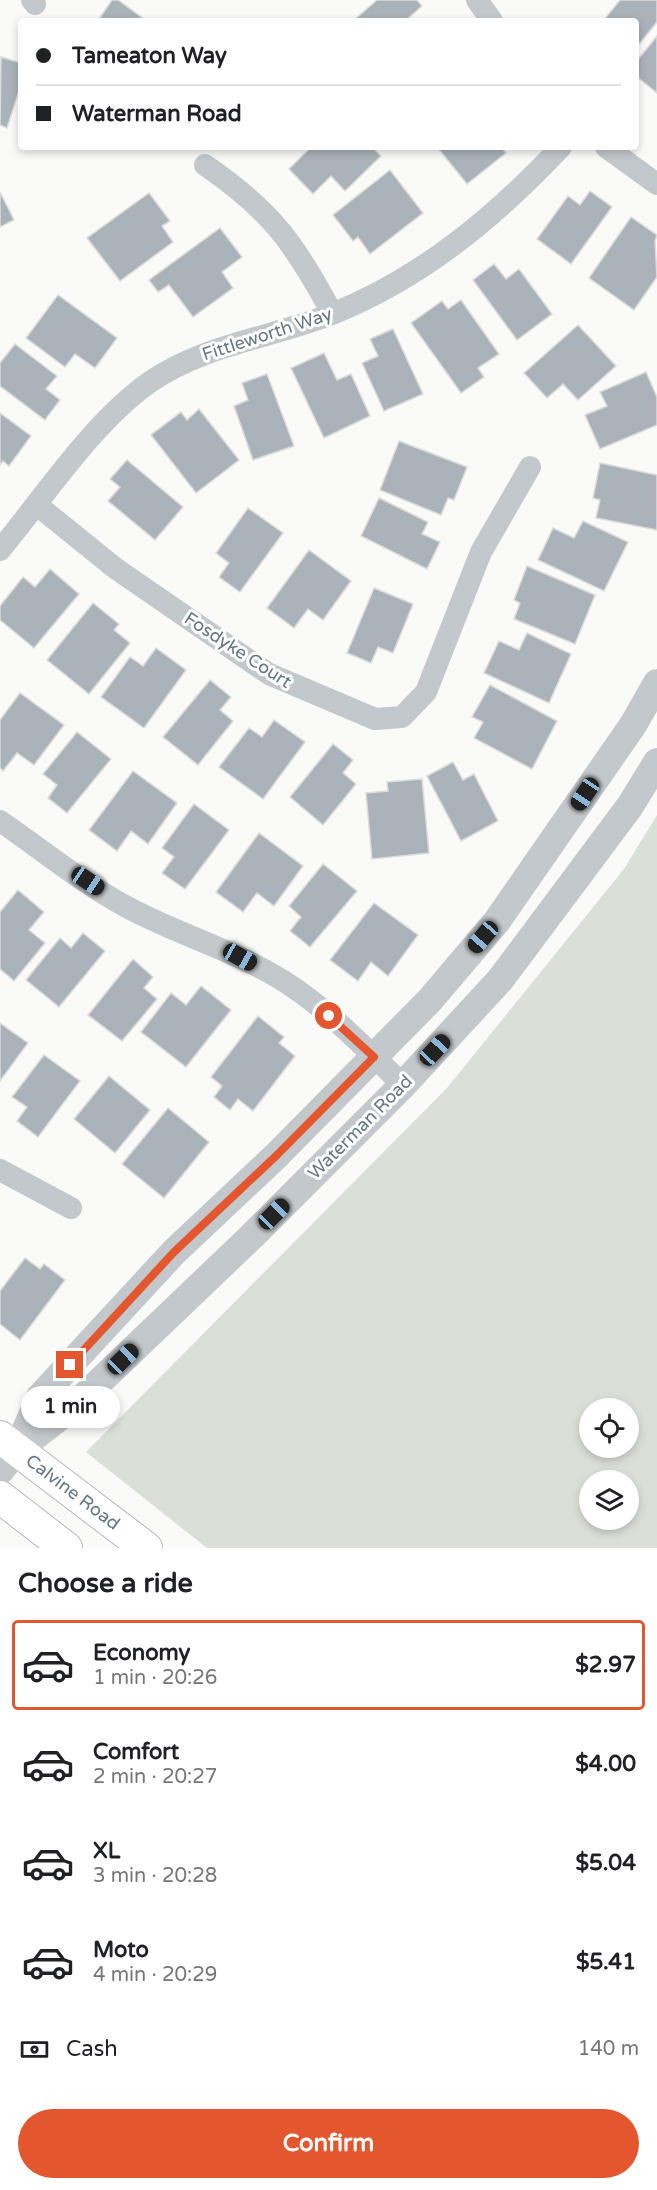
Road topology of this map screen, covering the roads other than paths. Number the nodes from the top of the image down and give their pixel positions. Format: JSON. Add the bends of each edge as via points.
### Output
{"nodes":[{"id":1,"x":477,"y":0,"type":"edge"},
{"id":2,"x":490,"y":18,"type":"edge"},
{"id":3,"x":558,"y":150,"type":"edge"},
{"id":4,"x":610,"y":150,"type":"edge"},
{"id":5,"x":205,"y":165,"type":"dead end"},
{"id":6,"x":657,"y":184,"type":"edge"},
{"id":7,"x":332,"y":314,"type":"junction"},
{"id":8,"x":530,"y":467,"type":"dead end"},
{"id":9,"x":37,"y":505,"type":"junction"},
{"id":10,"x":0,"y":550,"type":"edge"},
{"id":11,"x":657,"y":683,"type":"edge"},
{"id":12,"x":657,"y":762,"type":"edge"},
{"id":13,"x":0,"y":820,"type":"edge"},
{"id":14,"x":374,"y":1057,"type":"junction"},
{"id":15,"x":403,"y":1085,"type":"junction"},
{"id":16,"x":0,"y":1170,"type":"edge"},
{"id":17,"x":71,"y":1208,"type":"dead end"},
{"id":18,"x":6,"y":1453,"type":"edge"},
{"id":19,"x":0,"y":1497,"type":"edge"},
{"id":20,"x":66,"y":1548,"type":"edge"},
{"id":21,"x":146,"y":1548,"type":"edge"}],
"edges":[{"from":1,"to":2,"type":"street"},
{"from":3,"to":7,"type":"street","name":"Fittleworth Way","via":[[522,189],[438,257]]},
{"from":4,"to":6,"type":"street"},
{"from":5,"to":7,"type":"street","via":[[242,190],[273,220],[300,255]]},
{"from":7,"to":9,"type":"street","name":"Fittleworth Way","via":[[225,345],[151,381],[100,427]]},
{"from":8,"to":9,"type":"street","name":"Fosdyke Court","via":[[481,552],[426,692],[402,717],[375,719],[269,674],[114,568]]},
{"from":9,"to":10,"type":"street","name":"Fittleworth Way"},
{"from":11,"to":14,"type":"street","via":[[497,921],[430,1000]]},
{"from":12,"to":15,"type":"street","name":"Waterman Road","via":[[630,806],[500,980]]},
{"from":13,"to":14,"type":"street","via":[[123,905],[282,980]]},
{"from":14,"to":15,"type":"street"},
{"from":14,"to":18,"type":"street","via":[[174,1252],[40,1397]]},
{"from":15,"to":18,"type":"street","name":"Waterman Road","via":[[74,1406]]},
{"from":16,"to":17,"type":"street"},
{"from":18,"to":21,"type":"main road","name":"Calvine Road"},
{"from":19,"to":20,"type":"main road"}]}
